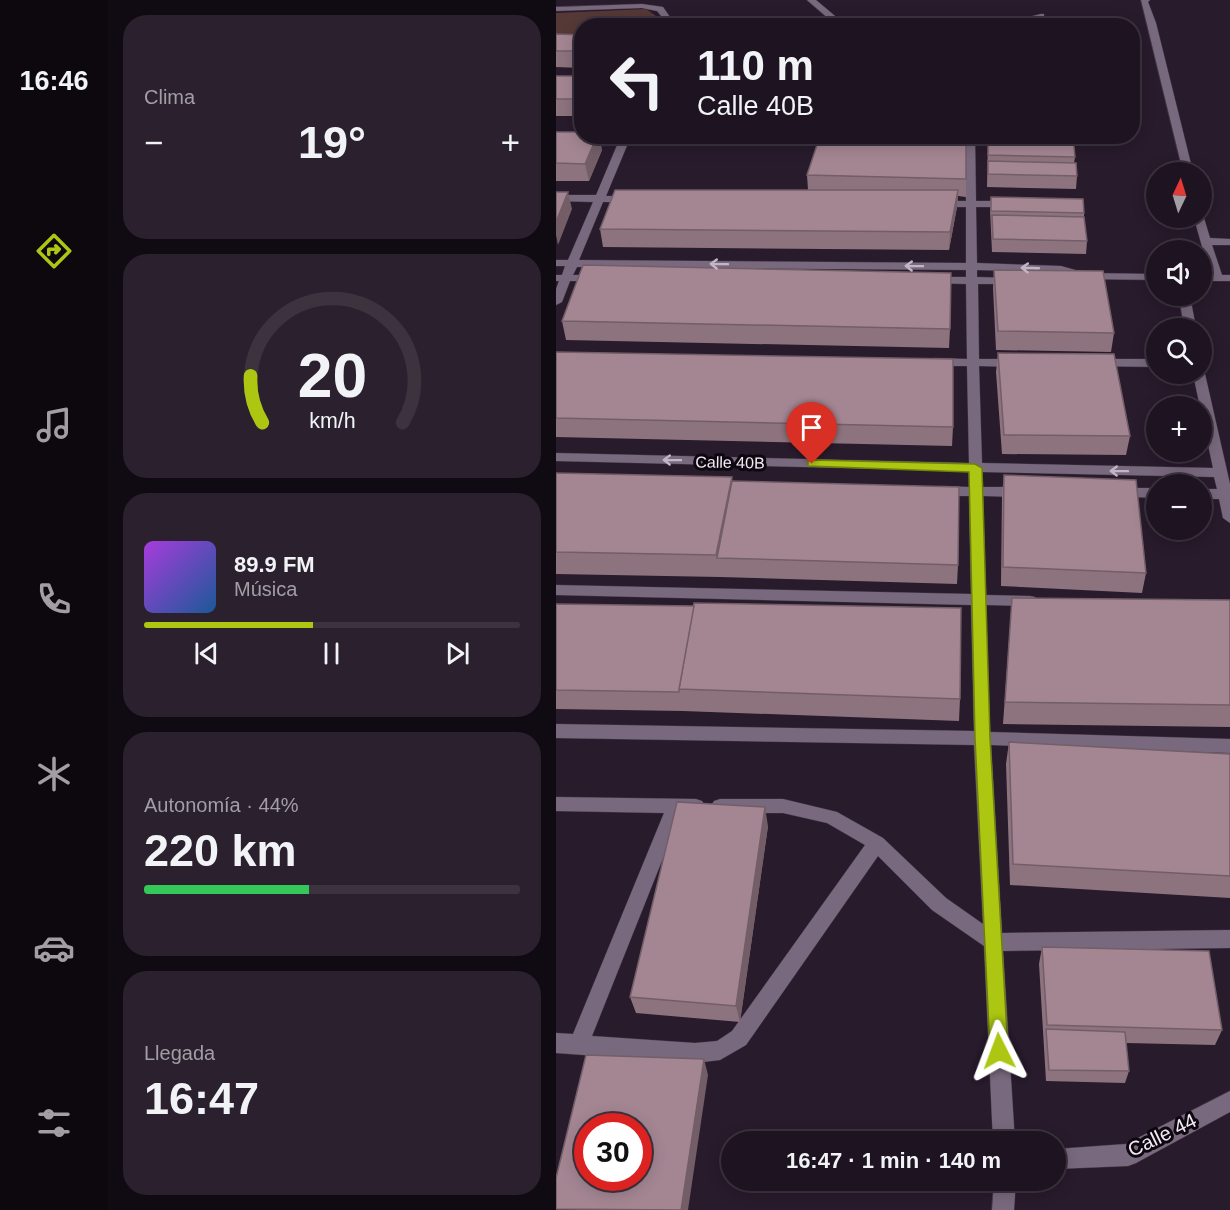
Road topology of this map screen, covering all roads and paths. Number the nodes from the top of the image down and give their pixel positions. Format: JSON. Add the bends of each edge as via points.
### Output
{"nodes":[{"id":1,"x":811,"y":0,"type":"edge"},
{"id":2,"x":1146,"y":0,"type":"edge"},
{"id":3,"x":556,"y":9,"type":"edge"},
{"id":4,"x":1040,"y":16,"type":"dead end"},
{"id":5,"x":666,"y":18,"type":"edge"},
{"id":6,"x":834,"y":18,"type":"edge"},
{"id":7,"x":1031,"y":18,"type":"edge"},
{"id":8,"x":622,"y":144,"type":"edge"},
{"id":9,"x":970,"y":144,"type":"edge"},
{"id":10,"x":1186,"y":162,"type":"edge"},
{"id":11,"x":556,"y":198,"type":"edge"},
{"id":12,"x":597,"y":199,"type":"junction"},
{"id":13,"x":644,"y":200,"type":"edge"},
{"id":14,"x":926,"y":204,"type":"edge"},
{"id":15,"x":973,"y":204,"type":"junction"},
{"id":16,"x":1018,"y":204,"type":"edge"},
{"id":17,"x":1212,"y":241,"type":"edge"},
{"id":18,"x":1230,"y":242,"type":"edge"},
{"id":19,"x":556,"y":263,"type":"edge"},
{"id":20,"x":571,"y":263,"type":"junction"},
{"id":21,"x":1212,"y":263,"type":"edge"},
{"id":22,"x":973,"y":274,"type":"junction"},
{"id":23,"x":1086,"y":276,"type":"junction"},
{"id":24,"x":1146,"y":277,"type":"edge"},
{"id":25,"x":560,"y":278,"type":"edge"},
{"id":26,"x":611,"y":278,"type":"edge"},
{"id":27,"x":1212,"y":278,"type":"edge"},
{"id":28,"x":1217,"y":278,"type":"junction"},
{"id":29,"x":1230,"y":278,"type":"edge"},
{"id":30,"x":915,"y":280,"type":"edge"},
{"id":31,"x":1021,"y":282,"type":"edge"},
{"id":32,"x":1067,"y":283,"type":"edge"},
{"id":33,"x":556,"y":302,"type":"edge"},
{"id":34,"x":925,"y":362,"type":"edge"},
{"id":35,"x":973,"y":362,"type":"junction"},
{"id":36,"x":1030,"y":363,"type":"edge"},
{"id":37,"x":1087,"y":363,"type":"edge"},
{"id":38,"x":1146,"y":363,"type":"edge"},
{"id":39,"x":1201,"y":384,"type":"edge"},
{"id":40,"x":556,"y":457,"type":"edge"},
{"id":41,"x":975,"y":468,"type":"junction"},
{"id":42,"x":1220,"y":472,"type":"junction"},
{"id":43,"x":928,"y":491,"type":"edge"},
{"id":44,"x":976,"y":492,"type":"junction"},
{"id":45,"x":1032,"y":492,"type":"edge"},
{"id":46,"x":1100,"y":493,"type":"edge"},
{"id":47,"x":1146,"y":493,"type":"edge"},
{"id":48,"x":1212,"y":494,"type":"edge"},
{"id":49,"x":1223,"y":494,"type":"junction"},
{"id":50,"x":1230,"y":518,"type":"edge"},
{"id":51,"x":556,"y":590,"type":"edge"},
{"id":52,"x":979,"y":600,"type":"junction"},
{"id":53,"x":1051,"y":601,"type":"edge"},
{"id":54,"x":556,"y":731,"type":"edge"},
{"id":55,"x":982,"y":738,"type":"junction"},
{"id":56,"x":1230,"y":746,"type":"edge"},
{"id":57,"x":556,"y":804,"type":"edge"},
{"id":58,"x":675,"y":806,"type":"junction"},
{"id":59,"x":877,"y":843,"type":"junction"},
{"id":60,"x":1230,"y":939,"type":"edge"},
{"id":61,"x":993,"y":942,"type":"junction"},
{"id":62,"x":556,"y":1043,"type":"edge"},
{"id":63,"x":579,"y":1044,"type":"junction"},
{"id":64,"x":1230,"y":1101,"type":"edge"},
{"id":65,"x":1003,"y":1131,"type":"edge"},
{"id":66,"x":1066,"y":1158,"type":"edge"},
{"id":67,"x":1004,"y":1191,"type":"edge"},
{"id":68,"x":1003,"y":1210,"type":"edge"}],
"edges":[{"from":1,"to":6,"type":"street"},
{"from":2,"to":10,"type":"street"},
{"from":3,"to":5,"type":"street","via":[[642,6],[660,9]]},
{"from":4,"to":7,"type":"street"},
{"from":8,"to":12,"type":"street"},
{"from":9,"to":15,"type":"street"},
{"from":11,"to":12,"type":"street"},
{"from":12,"to":13,"type":"street"},
{"from":12,"to":20,"type":"street"},
{"from":14,"to":15,"type":"street"},
{"from":15,"to":16,"type":"street"},
{"from":15,"to":22,"type":"street"},
{"from":17,"to":18,"type":"street"},
{"from":19,"to":20,"type":"street"},
{"from":22,"to":20,"type":"street","one_way":true},
{"from":20,"to":25,"type":"street"},
{"from":21,"to":28,"type":"street"},
{"from":23,"to":22,"type":"street","one_way":true,"via":[[1061,268]]},
{"from":22,"to":30,"type":"street"},
{"from":22,"to":31,"type":"street"},
{"from":22,"to":35,"type":"street"},
{"from":23,"to":24,"type":"street"},
{"from":23,"to":32,"type":"street"},
{"from":25,"to":26,"type":"street"},
{"from":25,"to":33,"type":"street"},
{"from":27,"to":28,"type":"street"},
{"from":28,"to":29,"type":"street"},
{"from":34,"to":35,"type":"street"},
{"from":35,"to":36,"type":"street"},
{"from":35,"to":41,"type":"street"},
{"from":37,"to":38,"type":"street"},
{"from":39,"to":42,"type":"street"},
{"from":41,"to":40,"type":"street","name":"Calle 40B","one_way":true},
{"from":42,"to":41,"type":"street","name":"Calle 40B","one_way":true},
{"from":41,"to":44,"type":"street"},
{"from":42,"to":49,"type":"street"},
{"from":43,"to":44,"type":"street"},
{"from":44,"to":45,"type":"street"},
{"from":44,"to":52,"type":"street"},
{"from":46,"to":47,"type":"street"},
{"from":48,"to":49,"type":"street"},
{"from":49,"to":50,"type":"street"},
{"from":51,"to":52,"type":"street"},
{"from":52,"to":53,"type":"street"},
{"from":52,"to":55,"type":"street"},
{"from":54,"to":55,"type":"street"},
{"from":55,"to":56,"type":"street"},
{"from":55,"to":61,"type":"street"},
{"from":57,"to":58,"type":"street"},
{"from":58,"to":59,"type":"street","via":[[783,806],[831,817]]},
{"from":58,"to":63,"type":"street"},
{"from":59,"to":61,"type":"street","via":[[938,904]]},
{"from":59,"to":63,"type":"street","via":[[739,1038],[720,1050],[695,1053]]},
{"from":60,"to":61,"type":"street"},
{"from":61,"to":65,"type":"street"},
{"from":62,"to":63,"type":"street"},
{"from":64,"to":66,"type":"street","name":"Calle 44","via":[[1129,1155]]},
{"from":67,"to":68,"type":"street"}]}
